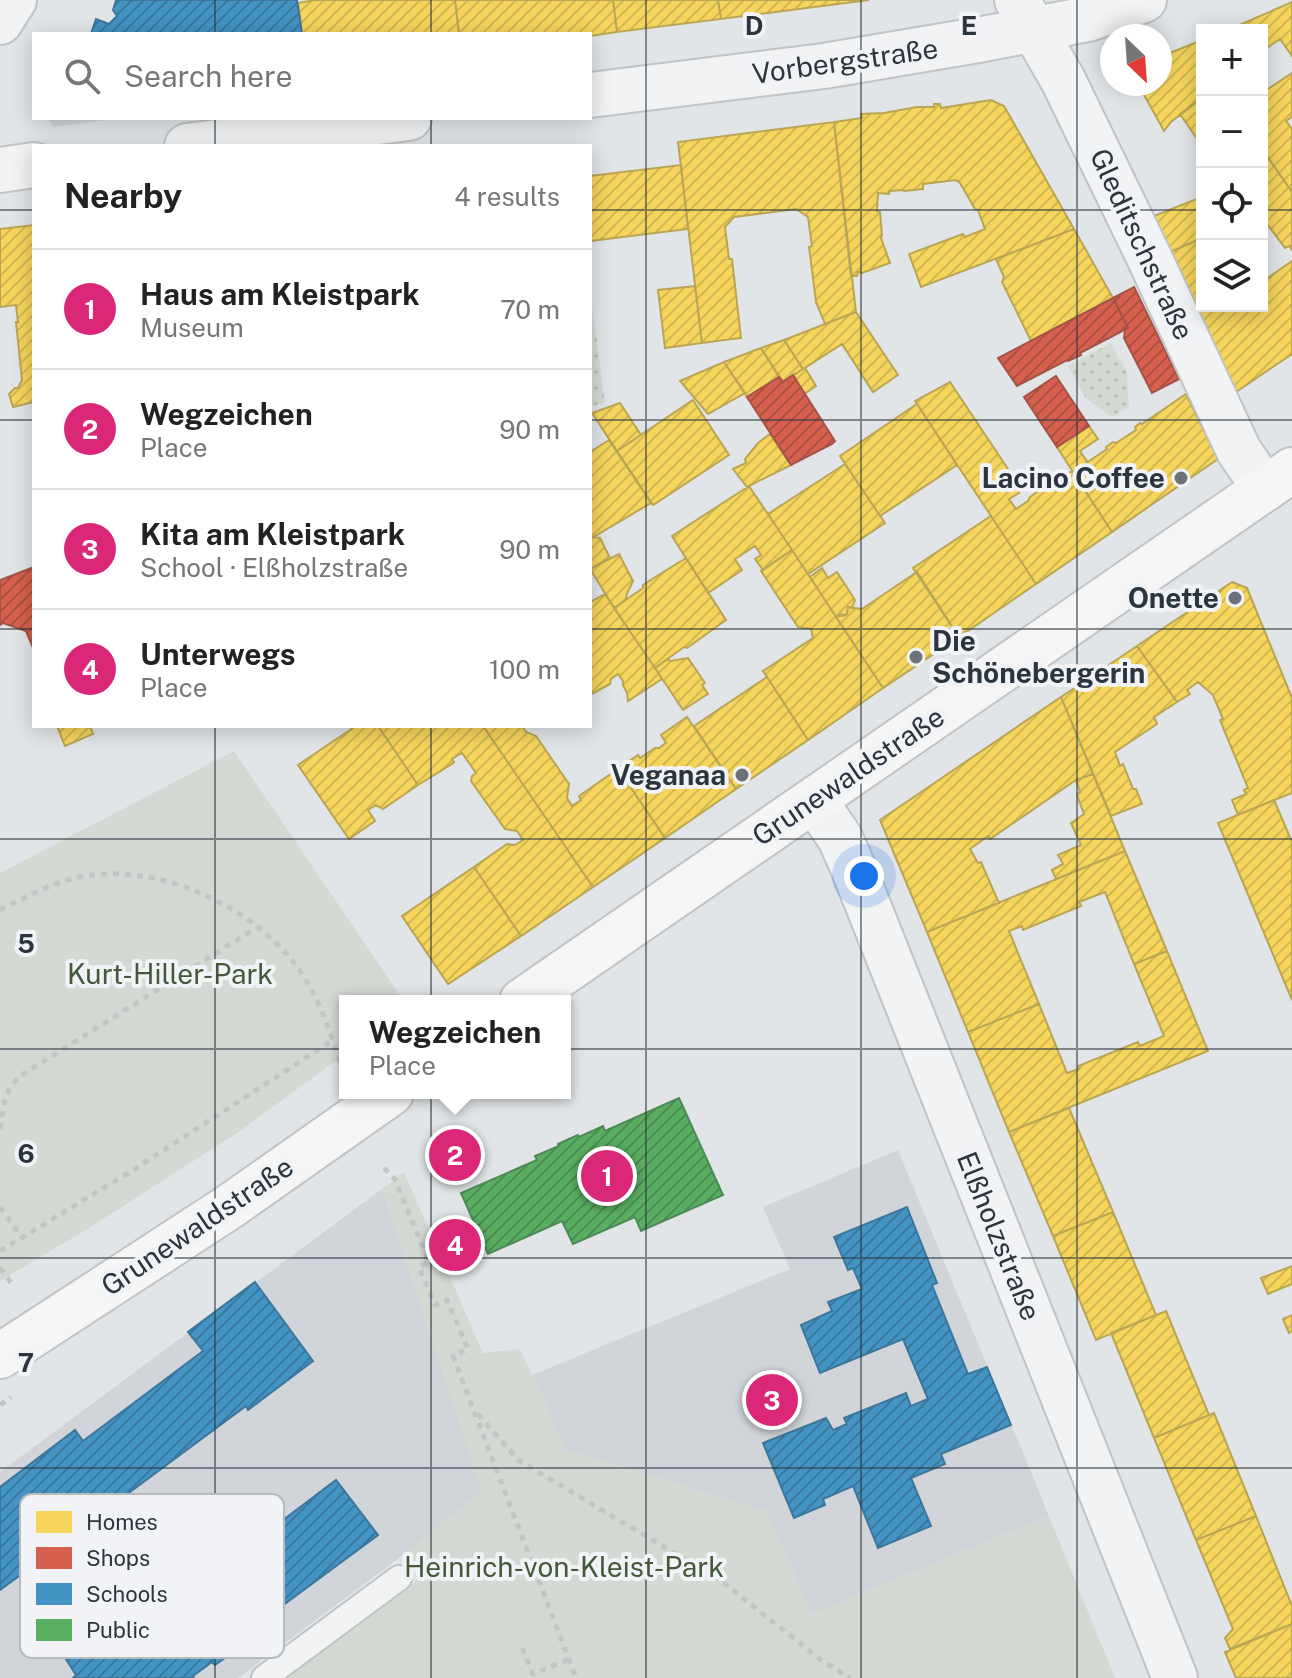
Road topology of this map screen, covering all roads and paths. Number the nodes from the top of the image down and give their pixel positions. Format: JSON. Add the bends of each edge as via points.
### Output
{"nodes":[{"id":1,"x":14,"y":0,"type":"edge"},
{"id":2,"x":1144,"y":0,"type":"edge"},
{"id":3,"x":1026,"y":15,"type":"edge"},
{"id":4,"x":0,"y":22,"type":"edge"},
{"id":5,"x":592,"y":95,"type":"edge"},
{"id":6,"x":393,"y":120,"type":"edge"},
{"id":7,"x":203,"y":144,"type":"edge"},
{"id":8,"x":32,"y":165,"type":"edge"},
{"id":9,"x":0,"y":170,"type":"edge"},
{"id":10,"x":1282,"y":486,"type":"edge"},
{"id":11,"x":814,"y":800,"type":"junction"},
{"id":12,"x":0,"y":910,"type":"edge"},
{"id":13,"x":256,"y":928,"type":"junction"},
{"id":14,"x":531,"y":995,"type":"edge"},
{"id":15,"x":333,"y":1040,"type":"junction"},
{"id":16,"x":339,"y":1059,"type":"edge"},
{"id":17,"x":382,"y":1099,"type":"edge"},
{"id":18,"x":0,"y":1129,"type":"edge"},
{"id":19,"x":384,"y":1168,"type":"dead end"},
{"id":20,"x":0,"y":1207,"type":"edge"},
{"id":21,"x":21,"y":1237,"type":"junction"},
{"id":22,"x":0,"y":1251,"type":"edge"},
{"id":23,"x":0,"y":1268,"type":"edge"},
{"id":24,"x":12,"y":1284,"type":"dead end"},
{"id":25,"x":0,"y":1356,"type":"edge"},
{"id":26,"x":475,"y":1411,"type":"junction"},
{"id":27,"x":399,"y":1578,"type":"dead end"},
{"id":28,"x":522,"y":1648,"type":"dead end"},
{"id":29,"x":569,"y":1659,"type":"junction"},
{"id":30,"x":264,"y":1678,"type":"edge"},
{"id":31,"x":576,"y":1678,"type":"edge"},
{"id":32,"x":850,"y":1678,"type":"edge"},
{"id":33,"x":1175,"y":1678,"type":"edge"}],
"edges":[{"from":1,"to":4,"type":"street"},
{"from":2,"to":3,"type":"street","name":"Vorbergstraße","via":[[1088,19]]},
{"from":3,"to":5,"type":"street","name":"Vorbergstraße","via":[[824,66]]},
{"from":3,"to":10,"type":"street","name":"Gleditschstraße","via":[[1117,189],[1239,451]]},
{"from":6,"to":7,"type":"street"},
{"from":8,"to":9,"type":"street"},
{"from":10,"to":11,"type":"main road","name":"Grunewaldstraße"},
{"from":11,"to":14,"type":"main road","name":"Grunewaldstraße"},
{"from":11,"to":33,"type":"street","name":"Elßholzstraße","via":[[852,865]]},
{"from":12,"to":13,"type":"path","via":[[68,880],[133,875],[193,889]]},
{"from":13,"to":15,"type":"path","via":[[295,964]]},
{"from":13,"to":18,"type":"path","via":[[20,1076],[5,1097]]},
{"from":15,"to":16,"type":"path"},
{"from":15,"to":21,"type":"path"},
{"from":17,"to":25,"type":"main road","name":"Grunewaldstraße","via":[[229,1207]]},
{"from":19,"to":26,"type":"path","via":[[395,1179],[429,1262],[419,1267],[435,1305],[447,1300],[468,1349],[453,1356]]},
{"from":20,"to":21,"type":"path"},
{"from":21,"to":22,"type":"path"},
{"from":23,"to":24,"type":"path"},
{"from":26,"to":29,"type":"path"},
{"from":26,"to":32,"type":"path","via":[[518,1460],[723,1582]]},
{"from":27,"to":30,"type":"lane"},
{"from":28,"to":29,"type":"path","via":[[533,1674]]},
{"from":29,"to":31,"type":"path"}]}
